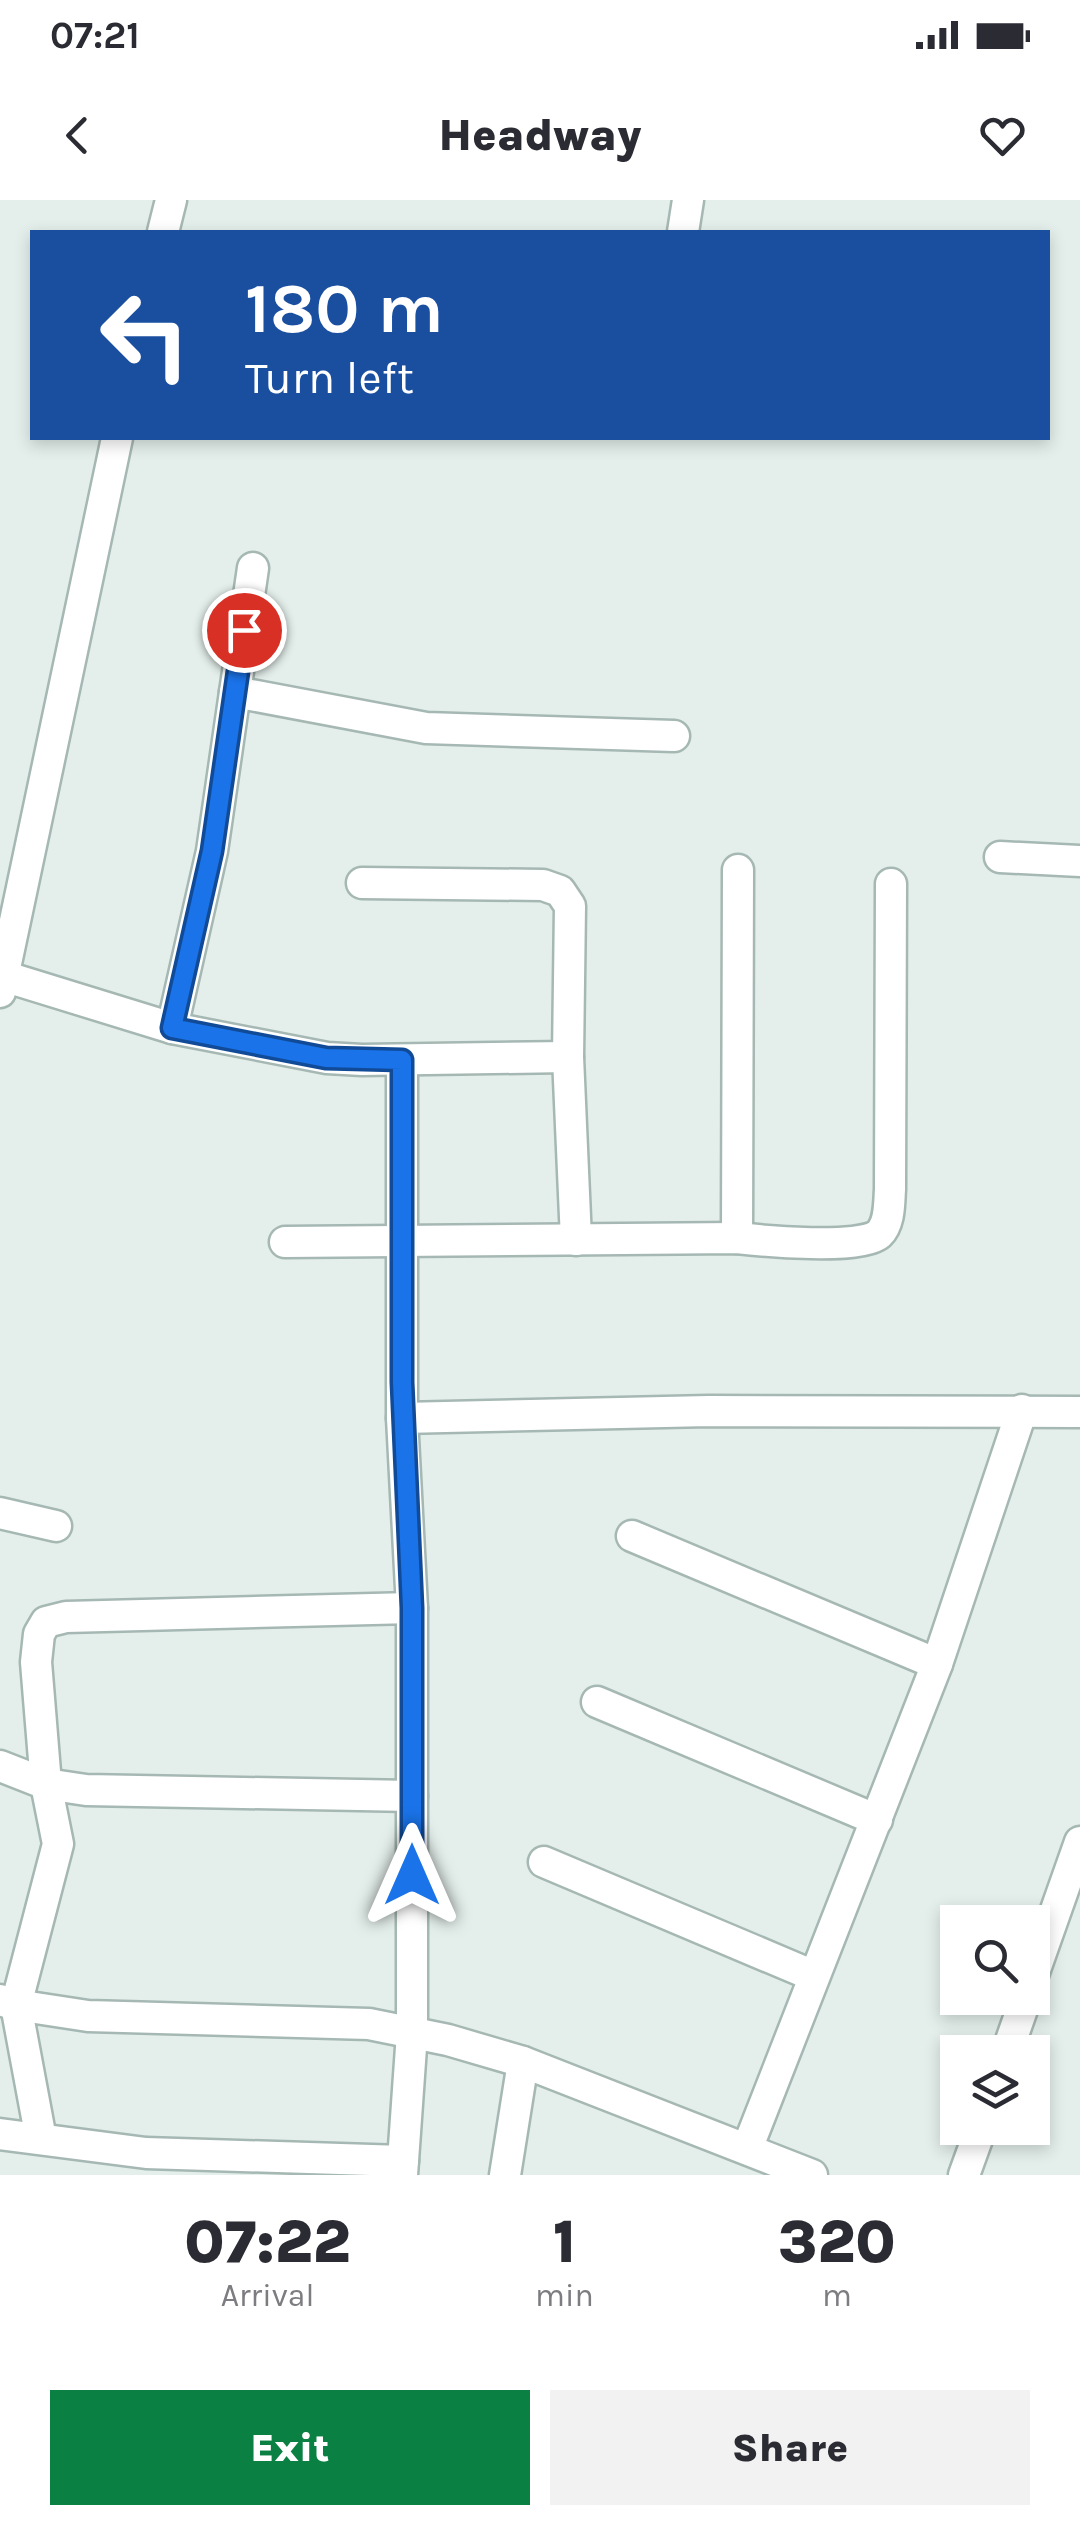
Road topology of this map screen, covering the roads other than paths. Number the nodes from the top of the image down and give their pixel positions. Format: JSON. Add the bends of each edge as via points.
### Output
{"nodes":[{"id":1,"x":171,"y":200,"type":"edge"},
{"id":2,"x":688,"y":200,"type":"edge"},
{"id":3,"x":164,"y":230,"type":"edge"},
{"id":4,"x":683,"y":230,"type":"edge"},
{"id":5,"x":117,"y":440,"type":"edge"},
{"id":6,"x":253,"y":568,"type":"dead end"},
{"id":7,"x":235,"y":692,"type":"junction"},
{"id":8,"x":674,"y":736,"type":"dead end"},
{"id":9,"x":1000,"y":857,"type":"dead end"},
{"id":10,"x":1080,"y":861,"type":"edge"},
{"id":11,"x":738,"y":870,"type":"dead end"},
{"id":12,"x":362,"y":883,"type":"dead end"},
{"id":13,"x":12,"y":884,"type":"edge"},
{"id":14,"x":891,"y":884,"type":"dead end"},
{"id":15,"x":2,"y":982,"type":"edge"},
{"id":16,"x":172,"y":1028,"type":"junction"},
{"id":17,"x":568,"y":1057,"type":"junction"},
{"id":18,"x":402,"y":1060,"type":"junction"},
{"id":19,"x":737,"y":1238,"type":"junction"},
{"id":20,"x":400,"y":1240,"type":"junction"},
{"id":21,"x":576,"y":1240,"type":"junction"},
{"id":22,"x":285,"y":1242,"type":"dead end"},
{"id":23,"x":1022,"y":1410,"type":"junction"},
{"id":24,"x":1080,"y":1412,"type":"edge"},
{"id":25,"x":402,"y":1418,"type":"junction"},
{"id":26,"x":0,"y":1513,"type":"edge"},
{"id":27,"x":56,"y":1526,"type":"dead end"},
{"id":28,"x":632,"y":1536,"type":"dead end"},
{"id":29,"x":412,"y":1608,"type":"junction"},
{"id":30,"x":936,"y":1664,"type":"junction"},
{"id":31,"x":597,"y":1702,"type":"dead end"},
{"id":32,"x":0,"y":1766,"type":"edge"},
{"id":33,"x":46,"y":1784,"type":"junction"},
{"id":34,"x":412,"y":1796,"type":"junction"},
{"id":35,"x":876,"y":1820,"type":"junction"},
{"id":36,"x":1080,"y":1842,"type":"edge"},
{"id":37,"x":544,"y":1862,"type":"dead end"},
{"id":38,"x":1050,"y":1927,"type":"edge"},
{"id":39,"x":814,"y":1976,"type":"junction"},
{"id":40,"x":8,"y":2002,"type":"edge"},
{"id":41,"x":412,"y":2033,"type":"junction"},
{"id":42,"x":523,"y":2062,"type":"junction"},
{"id":43,"x":0,"y":2134,"type":"edge"},
{"id":44,"x":41,"y":2139,"type":"junction"},
{"id":45,"x":974,"y":2145,"type":"edge"},
{"id":46,"x":747,"y":2148,"type":"junction"},
{"id":47,"x":402,"y":2168,"type":"edge"},
{"id":48,"x":505,"y":2175,"type":"edge"},
{"id":49,"x":812,"y":2175,"type":"edge"},
{"id":50,"x":964,"y":2175,"type":"edge"}],
"edges":[{"from":1,"to":3,"type":"street"},
{"from":2,"to":4,"type":"street"},
{"from":5,"to":13,"type":"street"},
{"from":6,"to":7,"type":"street"},
{"from":7,"to":8,"type":"street","via":[[426,728]]},
{"from":7,"to":16,"type":"street","via":[[212,851]]},
{"from":9,"to":10,"type":"street"},
{"from":11,"to":19,"type":"street"},
{"from":12,"to":17,"type":"street","via":[[512,883],[560,891],[572,928]]},
{"from":13,"to":15,"type":"street"},
{"from":14,"to":19,"type":"street","via":[[888,1219],[870,1240],[802,1244]]},
{"from":15,"to":16,"type":"street"},
{"from":16,"to":18,"type":"street","via":[[326,1058]]},
{"from":17,"to":18,"type":"street"},
{"from":17,"to":21,"type":"street"},
{"from":18,"to":20,"type":"street"},
{"from":19,"to":21,"type":"street"},
{"from":20,"to":21,"type":"street"},
{"from":20,"to":22,"type":"street"},
{"from":20,"to":25,"type":"street"},
{"from":23,"to":24,"type":"street"},
{"from":23,"to":25,"type":"street"},
{"from":23,"to":30,"type":"street"},
{"from":25,"to":29,"type":"street"},
{"from":26,"to":27,"type":"street"},
{"from":28,"to":30,"type":"street"},
{"from":29,"to":33,"type":"street","via":[[46,1622],[36,1662]]},
{"from":29,"to":34,"type":"street"},
{"from":30,"to":35,"type":"street"},
{"from":31,"to":35,"type":"street"},
{"from":32,"to":33,"type":"street"},
{"from":33,"to":34,"type":"street","via":[[220,1795]]},
{"from":33,"to":40,"type":"street","via":[[58,1844]]},
{"from":34,"to":41,"type":"street"},
{"from":35,"to":39,"type":"street"},
{"from":36,"to":38,"type":"street"},
{"from":37,"to":39,"type":"street"},
{"from":39,"to":46,"type":"street"},
{"from":40,"to":41,"type":"street","via":[[88,2016],[369,2024]]},
{"from":40,"to":44,"type":"street"},
{"from":41,"to":42,"type":"street"},
{"from":41,"to":47,"type":"street"},
{"from":42,"to":46,"type":"street"},
{"from":42,"to":48,"type":"street"},
{"from":43,"to":44,"type":"street"},
{"from":44,"to":47,"type":"street","via":[[146,2153]]},
{"from":45,"to":50,"type":"street"},
{"from":46,"to":49,"type":"street"}]}
